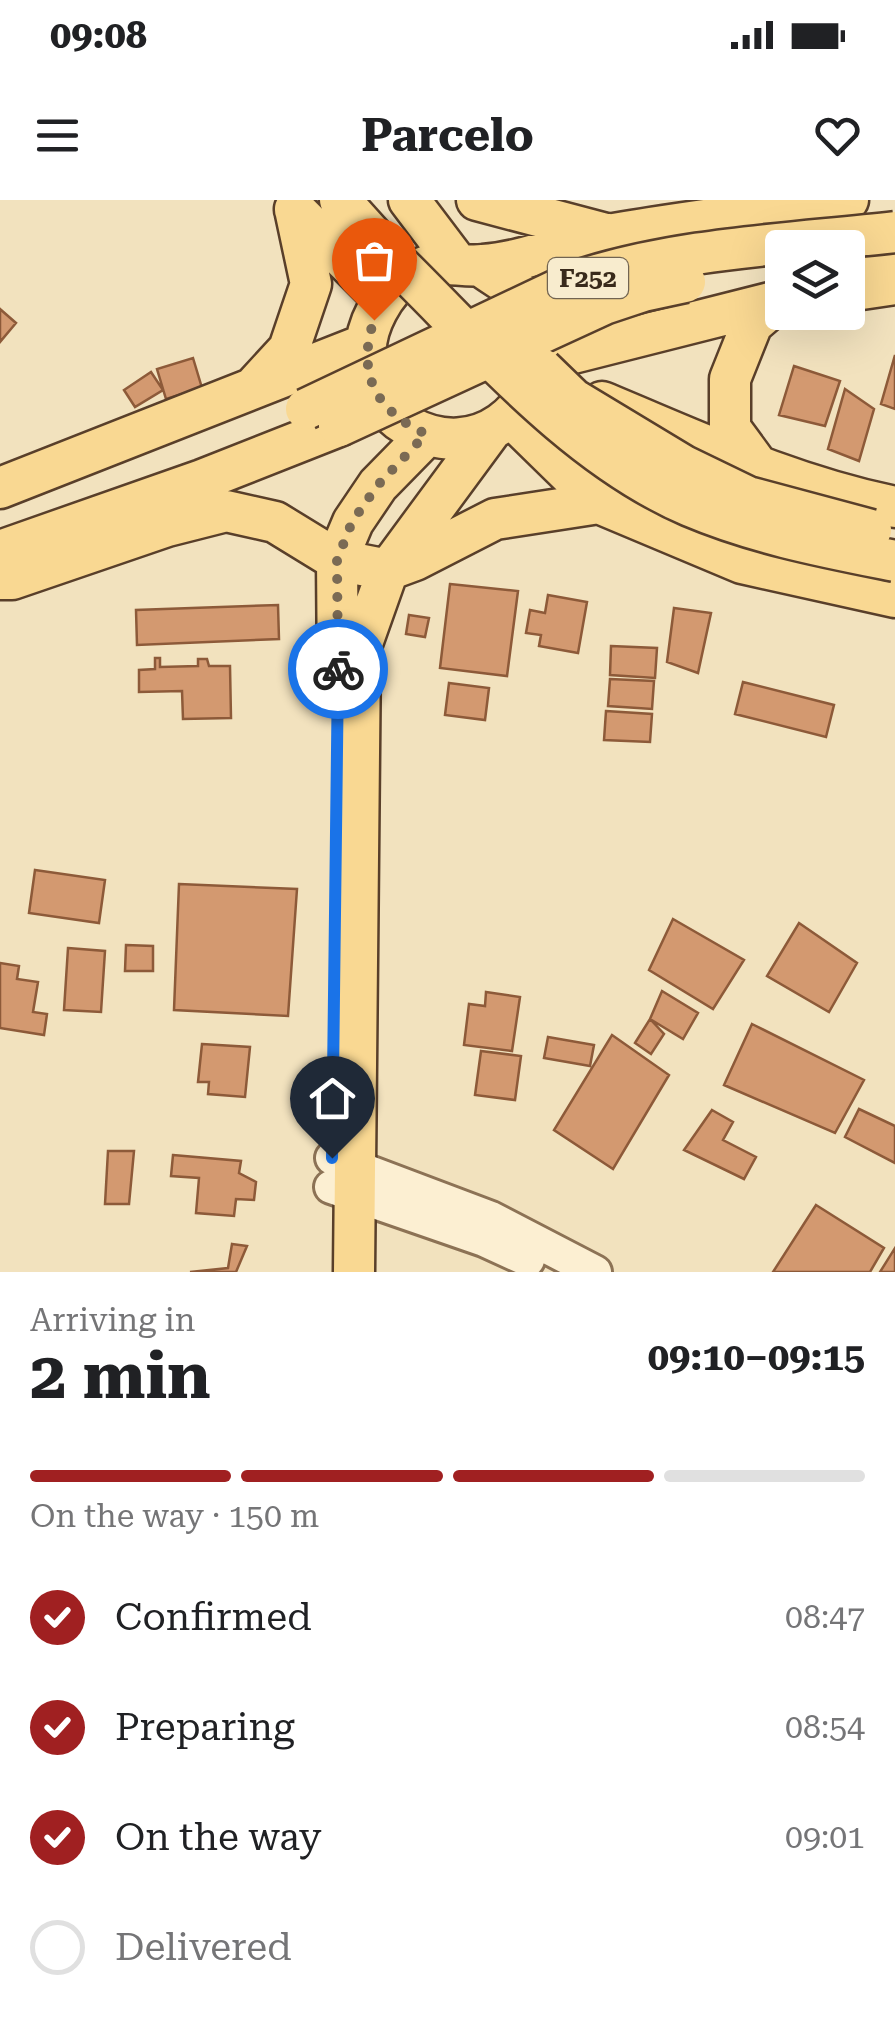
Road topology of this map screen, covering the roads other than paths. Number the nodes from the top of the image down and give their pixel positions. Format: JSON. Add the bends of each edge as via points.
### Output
{"nodes":[{"id":1,"x":340,"y":200,"type":"edge"},
{"id":2,"x":378,"y":200,"type":"edge"},
{"id":3,"x":408,"y":200,"type":"edge"},
{"id":4,"x":477,"y":200,"type":"edge"},
{"id":5,"x":848,"y":200,"type":"edge"},
{"id":6,"x":291,"y":204,"type":"edge"},
{"id":7,"x":895,"y":232,"type":"edge"},
{"id":8,"x":610,"y":235,"type":"junction"},
{"id":9,"x":404,"y":253,"type":"junction"},
{"id":10,"x":895,"y":254,"type":"edge"},
{"id":11,"x":865,"y":257,"type":"edge"},
{"id":12,"x":468,"y":264,"type":"junction"},
{"id":13,"x":895,"y":284,"type":"edge"},
{"id":14,"x":765,"y":287,"type":"edge"},
{"id":15,"x":865,"y":288,"type":"edge"},
{"id":16,"x":765,"y":295,"type":"edge"},
{"id":17,"x":384,"y":299,"type":"junction"},
{"id":18,"x":765,"y":309,"type":"edge"},
{"id":19,"x":366,"y":344,"type":"junction"},
{"id":20,"x":540,"y":368,"type":"junction"},
{"id":21,"x":250,"y":392,"type":"junction"},
{"id":22,"x":322,"y":417,"type":"junction"},
{"id":23,"x":502,"y":423,"type":"junction"},
{"id":24,"x":426,"y":434,"type":"junction"},
{"id":25,"x":761,"y":470,"type":"junction"},
{"id":26,"x":1,"y":495,"type":"edge"},
{"id":27,"x":599,"y":503,"type":"junction"},
{"id":28,"x":895,"y":507,"type":"edge"},
{"id":29,"x":895,"y":535,"type":"edge"},
{"id":30,"x":0,"y":551,"type":"edge"},
{"id":31,"x":337,"y":560,"type":"junction"},
{"id":32,"x":895,"y":561,"type":"edge"},
{"id":33,"x":388,"y":570,"type":"junction"},
{"id":34,"x":0,"y":578,"type":"edge"},
{"id":35,"x":895,"y":597,"type":"edge"},
{"id":36,"x":344,"y":1177,"type":"junction"},
{"id":37,"x":329,"y":1272,"type":"edge"},
{"id":38,"x":354,"y":1272,"type":"edge"},
{"id":39,"x":556,"y":1272,"type":"edge"},
{"id":40,"x":595,"y":1272,"type":"edge"}],
"edges":[{"from":1,"to":9,"type":"main road"},
{"from":2,"to":9,"type":"main road"},
{"from":3,"to":12,"type":"main road"},
{"from":4,"to":8,"type":"main road"},
{"from":5,"to":8,"type":"main road"},
{"from":6,"to":17,"type":"main road"},
{"from":6,"to":21,"type":"main road","via":[[312,284],[289,350]]},
{"from":7,"to":22,"type":"main road","number":"F252","bridge":true,"via":[[608,270]]},
{"from":8,"to":12,"type":"main road"},
{"from":9,"to":29,"type":"main road","bridge":true,"via":[[573,400],[684,466],[748,497]]},
{"from":9,"to":32,"type":"main road","bridge":true,"via":[[574,435],[611,461],[688,505],[771,536]]},
{"from":10,"to":11,"type":"main road"},
{"from":12,"to":17,"type":"main road","via":[[432,264]]},
{"from":12,"to":20,"type":"main road","number":"F252","via":[[526,299],[539,328]]},
{"from":13,"to":15,"type":"main road"},
{"from":14,"to":22,"type":"main road","number":"F252","bridge":true,"via":[[697,279],[643,291]]},
{"from":16,"to":20,"type":"main road"},
{"from":17,"to":19,"type":"main road"},
{"from":18,"to":25,"type":"main road","via":[[730,378],[730,428]]},
{"from":19,"to":21,"type":"main road"},
{"from":19,"to":24,"type":"main road","via":[[379,398],[406,425]]},
{"from":20,"to":23,"type":"main road","via":[[523,405]]},
{"from":20,"to":25,"type":"main road"},
{"from":21,"to":26,"type":"main road"},
{"from":22,"to":26,"type":"main road","via":[[195,454]]},
{"from":22,"to":30,"type":"main road","via":[[202,480]]},
{"from":23,"to":24,"type":"main road","via":[[471,437]]},
{"from":23,"to":27,"type":"main road"},
{"from":23,"to":33,"type":"main road"},
{"from":24,"to":31,"type":"main road","via":[[378,485],[352,522]]},
{"from":25,"to":28,"type":"main road"},
{"from":27,"to":33,"type":"main road","via":[[495,519]]},
{"from":27,"to":35,"type":"main road","via":[[742,562]]},
{"from":31,"to":33,"type":"main road"},
{"from":31,"to":34,"type":"main road","via":[[274,522],[226,511]]},
{"from":31,"to":36,"type":"main road"},
{"from":33,"to":36,"type":"main road","via":[[360,649]]},
{"from":36,"to":37,"type":"main road"},
{"from":36,"to":38,"type":"main road"},
{"from":36,"to":39,"type":"street"},
{"from":36,"to":40,"type":"street","via":[[491,1218]]}]}
